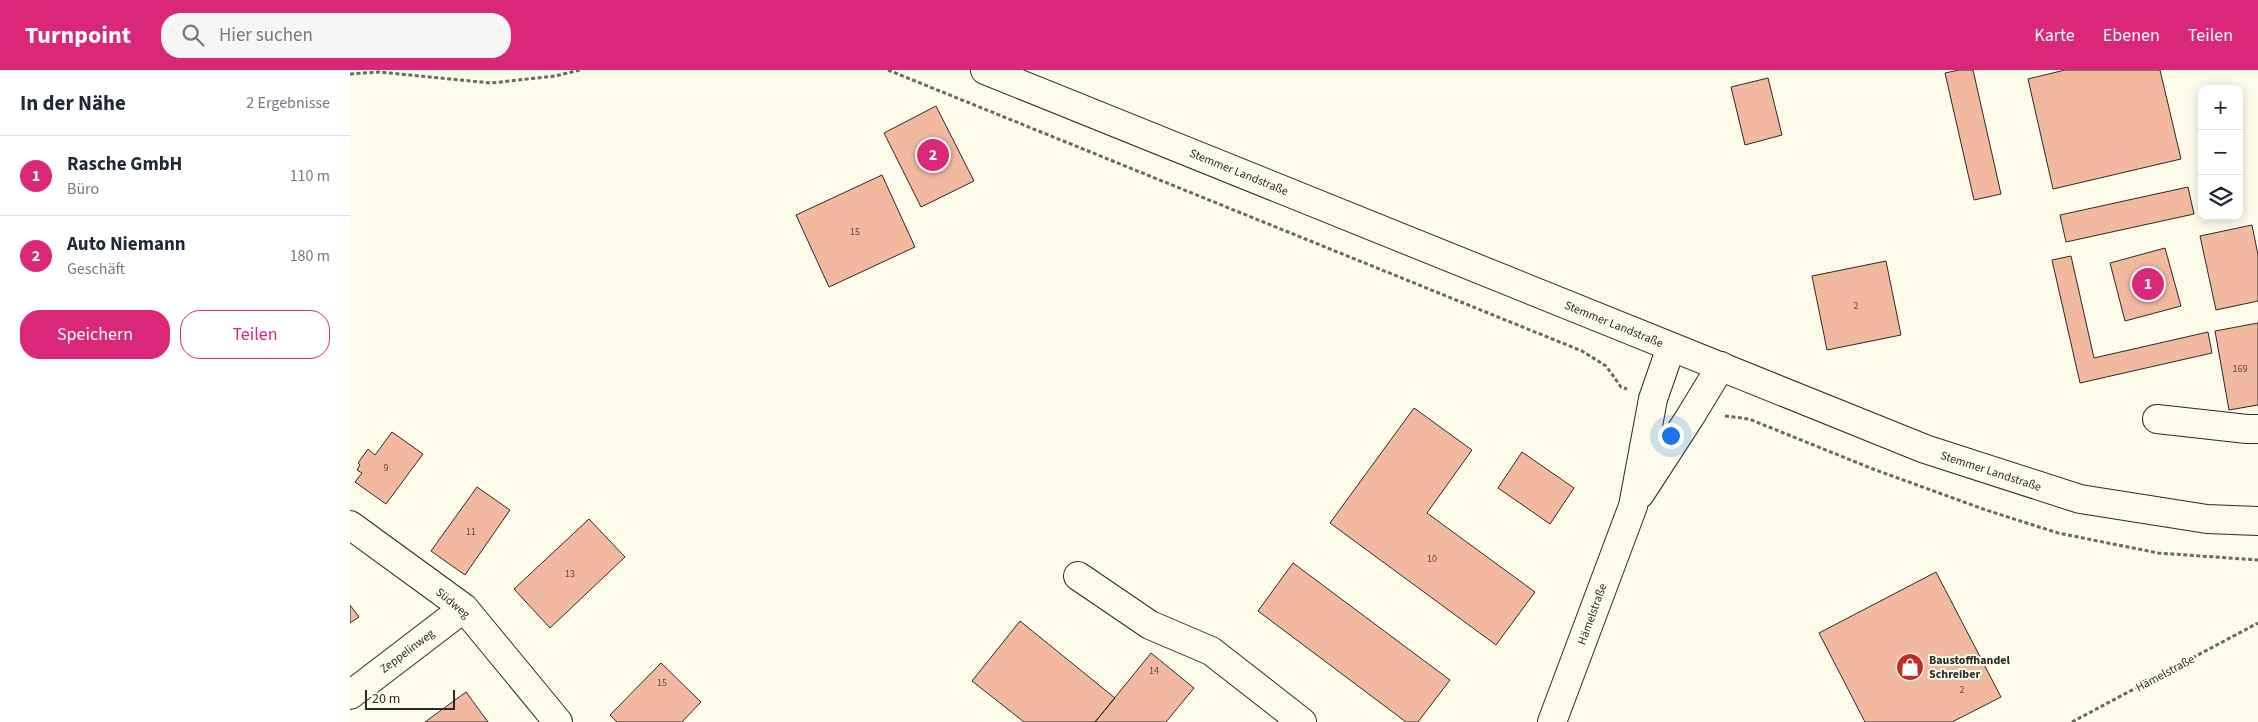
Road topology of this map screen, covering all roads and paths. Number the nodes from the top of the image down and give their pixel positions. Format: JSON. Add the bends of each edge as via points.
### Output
{"nodes":[{"id":1,"x":580,"y":70,"type":"edge"},
{"id":2,"x":888,"y":70,"type":"edge"},
{"id":3,"x":985,"y":70,"type":"edge"},
{"id":4,"x":350,"y":74,"type":"edge"},
{"id":5,"x":1671,"y":347,"type":"junction"},
{"id":6,"x":1721,"y":366,"type":"junction"},
{"id":7,"x":1653,"y":399,"type":"junction"},
{"id":8,"x":1690,"y":417,"type":"junction"},
{"id":9,"x":2157,"y":419,"type":"dead end"},
{"id":10,"x":2258,"y":428,"type":"edge"},
{"id":11,"x":1633,"y":506,"type":"junction"},
{"id":12,"x":2258,"y":521,"type":"edge"},
{"id":13,"x":350,"y":525,"type":"edge"},
{"id":14,"x":2258,"y":560,"type":"edge"},
{"id":15,"x":1078,"y":576,"type":"dead end"},
{"id":16,"x":464,"y":608,"type":"junction"},
{"id":17,"x":2258,"y":623,"type":"edge"},
{"id":18,"x":350,"y":694,"type":"edge"},
{"id":19,"x":558,"y":722,"type":"edge"},
{"id":20,"x":1302,"y":722,"type":"edge"},
{"id":21,"x":1552,"y":722,"type":"edge"},
{"id":22,"x":2072,"y":722,"type":"edge"}],
"edges":[{"from":1,"to":4,"type":"path","via":[[491,83],[380,72]]},
{"from":2,"to":7,"type":"path","via":[[1582,351],[1606,366],[1622,387]]},
{"from":3,"to":5,"type":"main road","name":"Stemmer Landstraße"},
{"from":5,"to":6,"type":"main road","name":"Stemmer Landstraße"},
{"from":5,"to":7,"type":"main road","name":"Hämelstraße"},
{"from":6,"to":8,"type":"main road","name":"Hämelstraße"},
{"from":6,"to":12,"type":"main road","name":"Stemmer Landstraße","via":[[1925,450],[2064,495],[2189,517]]},
{"from":7,"to":11,"type":"main road","name":"Hämelstraße"},
{"from":8,"to":11,"type":"main road","name":"Hämelstraße"},
{"from":8,"to":14,"type":"path","via":[[1703,426],[1723,416],[1749,419],[1873,469],[2058,533],[2158,553]]},
{"from":9,"to":10,"type":"main road"},
{"from":11,"to":21,"type":"main road","name":"Hämelstraße"},
{"from":13,"to":16,"type":"main road","name":"Südweg"},
{"from":15,"to":20,"type":"main road","via":[[1150,625],[1211,651]]},
{"from":16,"to":18,"type":"main road","name":"Zeppelinweg"},
{"from":16,"to":19,"type":"main road","name":"Südweg"},
{"from":17,"to":22,"type":"path","name":"Hämelstraße"}]}
